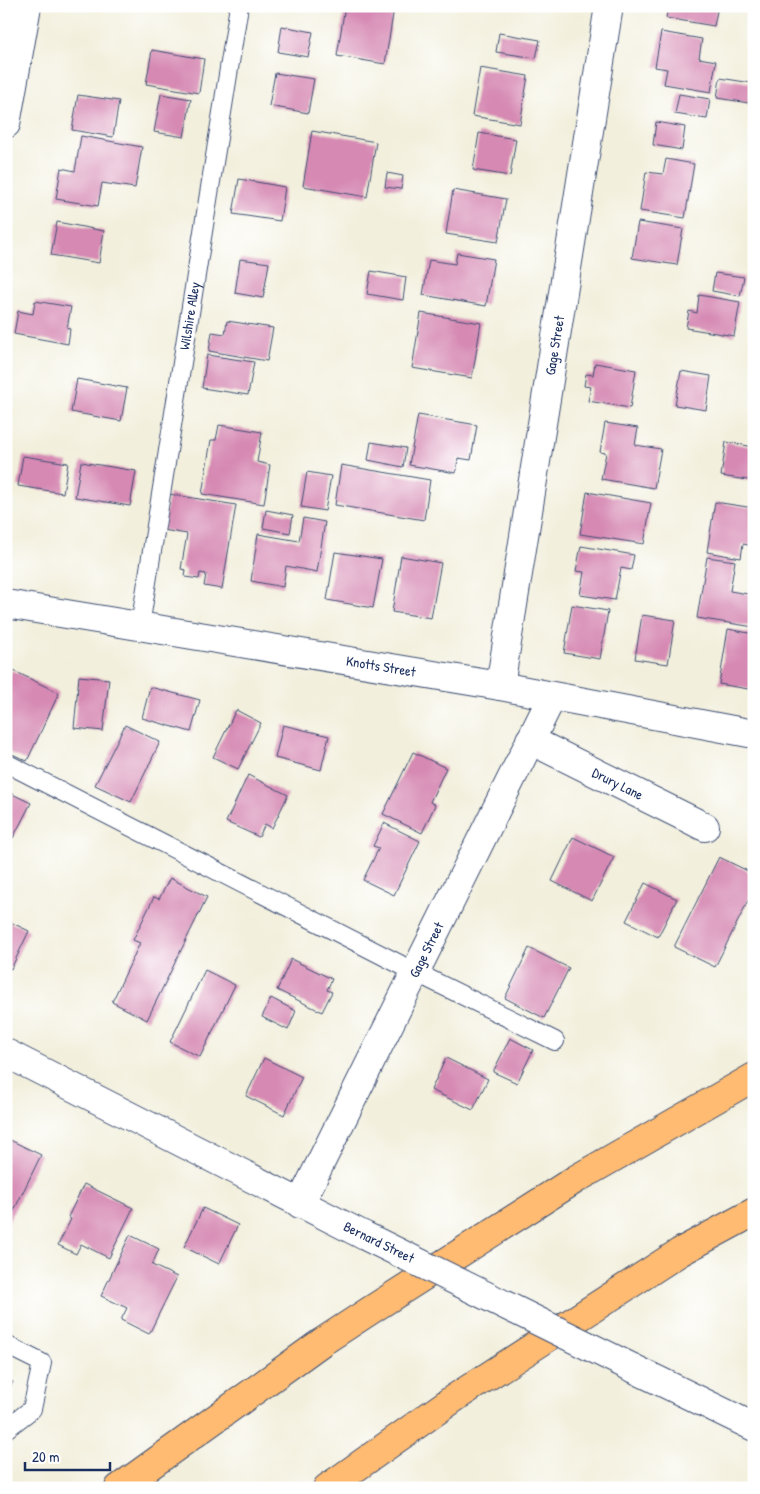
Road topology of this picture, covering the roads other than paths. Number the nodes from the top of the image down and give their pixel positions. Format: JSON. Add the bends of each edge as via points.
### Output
{"nodes":[{"id":1,"x":26,"y":6,"type":"edge"},
{"id":2,"x":239,"y":6,"type":"edge"},
{"id":3,"x":609,"y":6,"type":"edge"},
{"id":4,"x":6,"y":124,"type":"edge"},
{"id":5,"x":6,"y":604,"type":"edge"},
{"id":6,"x":140,"y":626,"type":"junction"},
{"id":7,"x":500,"y":686,"type":"junction"},
{"id":8,"x":552,"y":697,"type":"junction"},
{"id":9,"x":754,"y":734,"type":"edge"},
{"id":10,"x":530,"y":740,"type":"junction"},
{"id":11,"x":6,"y":763,"type":"edge"},
{"id":12,"x":705,"y":827,"type":"dead end"},
{"id":13,"x":415,"y":972,"type":"junction"},
{"id":14,"x":555,"y":1041,"type":"dead end"},
{"id":15,"x":6,"y":1053,"type":"edge"},
{"id":16,"x":754,"y":1077,"type":"edge"},
{"id":17,"x":300,"y":1204,"type":"junction"},
{"id":18,"x":754,"y":1212,"type":"edge"},
{"id":19,"x":6,"y":1345,"type":"edge"},
{"id":20,"x":754,"y":1428,"type":"edge"},
{"id":21,"x":6,"y":1429,"type":"edge"},
{"id":22,"x":119,"y":1488,"type":"edge"},
{"id":23,"x":327,"y":1488,"type":"edge"}],
"edges":[{"from":1,"to":4,"type":"street"},
{"from":2,"to":6,"type":"lane","name":"Wilshire Alley"},
{"from":3,"to":7,"type":"street","name":"Gage Street"},
{"from":5,"to":6,"type":"street","name":"Knotts Street"},
{"from":6,"to":7,"type":"street","name":"Knotts Street"},
{"from":7,"to":8,"type":"street","name":"Knotts Street"},
{"from":8,"to":9,"type":"street","name":"Knotts Street"},
{"from":8,"to":10,"type":"street","name":"Gage Street"},
{"from":10,"to":12,"type":"street","name":"Drury Lane"},
{"from":10,"to":13,"type":"street","name":"Gage Street"},
{"from":11,"to":13,"type":"lane"},
{"from":13,"to":14,"type":"lane"},
{"from":13,"to":17,"type":"street","name":"Gage Street"},
{"from":15,"to":17,"type":"street","name":"Bernard Street"},
{"from":16,"to":22,"type":"highway","via":[[576,1179],[382,1302]]},
{"from":17,"to":20,"type":"street","name":"Bernard Street","bridge":true},
{"from":18,"to":23,"type":"highway","via":[[680,1252],[456,1397]]},
{"from":19,"to":21,"type":"lane","via":[[42,1363],[32,1409]]}]}
